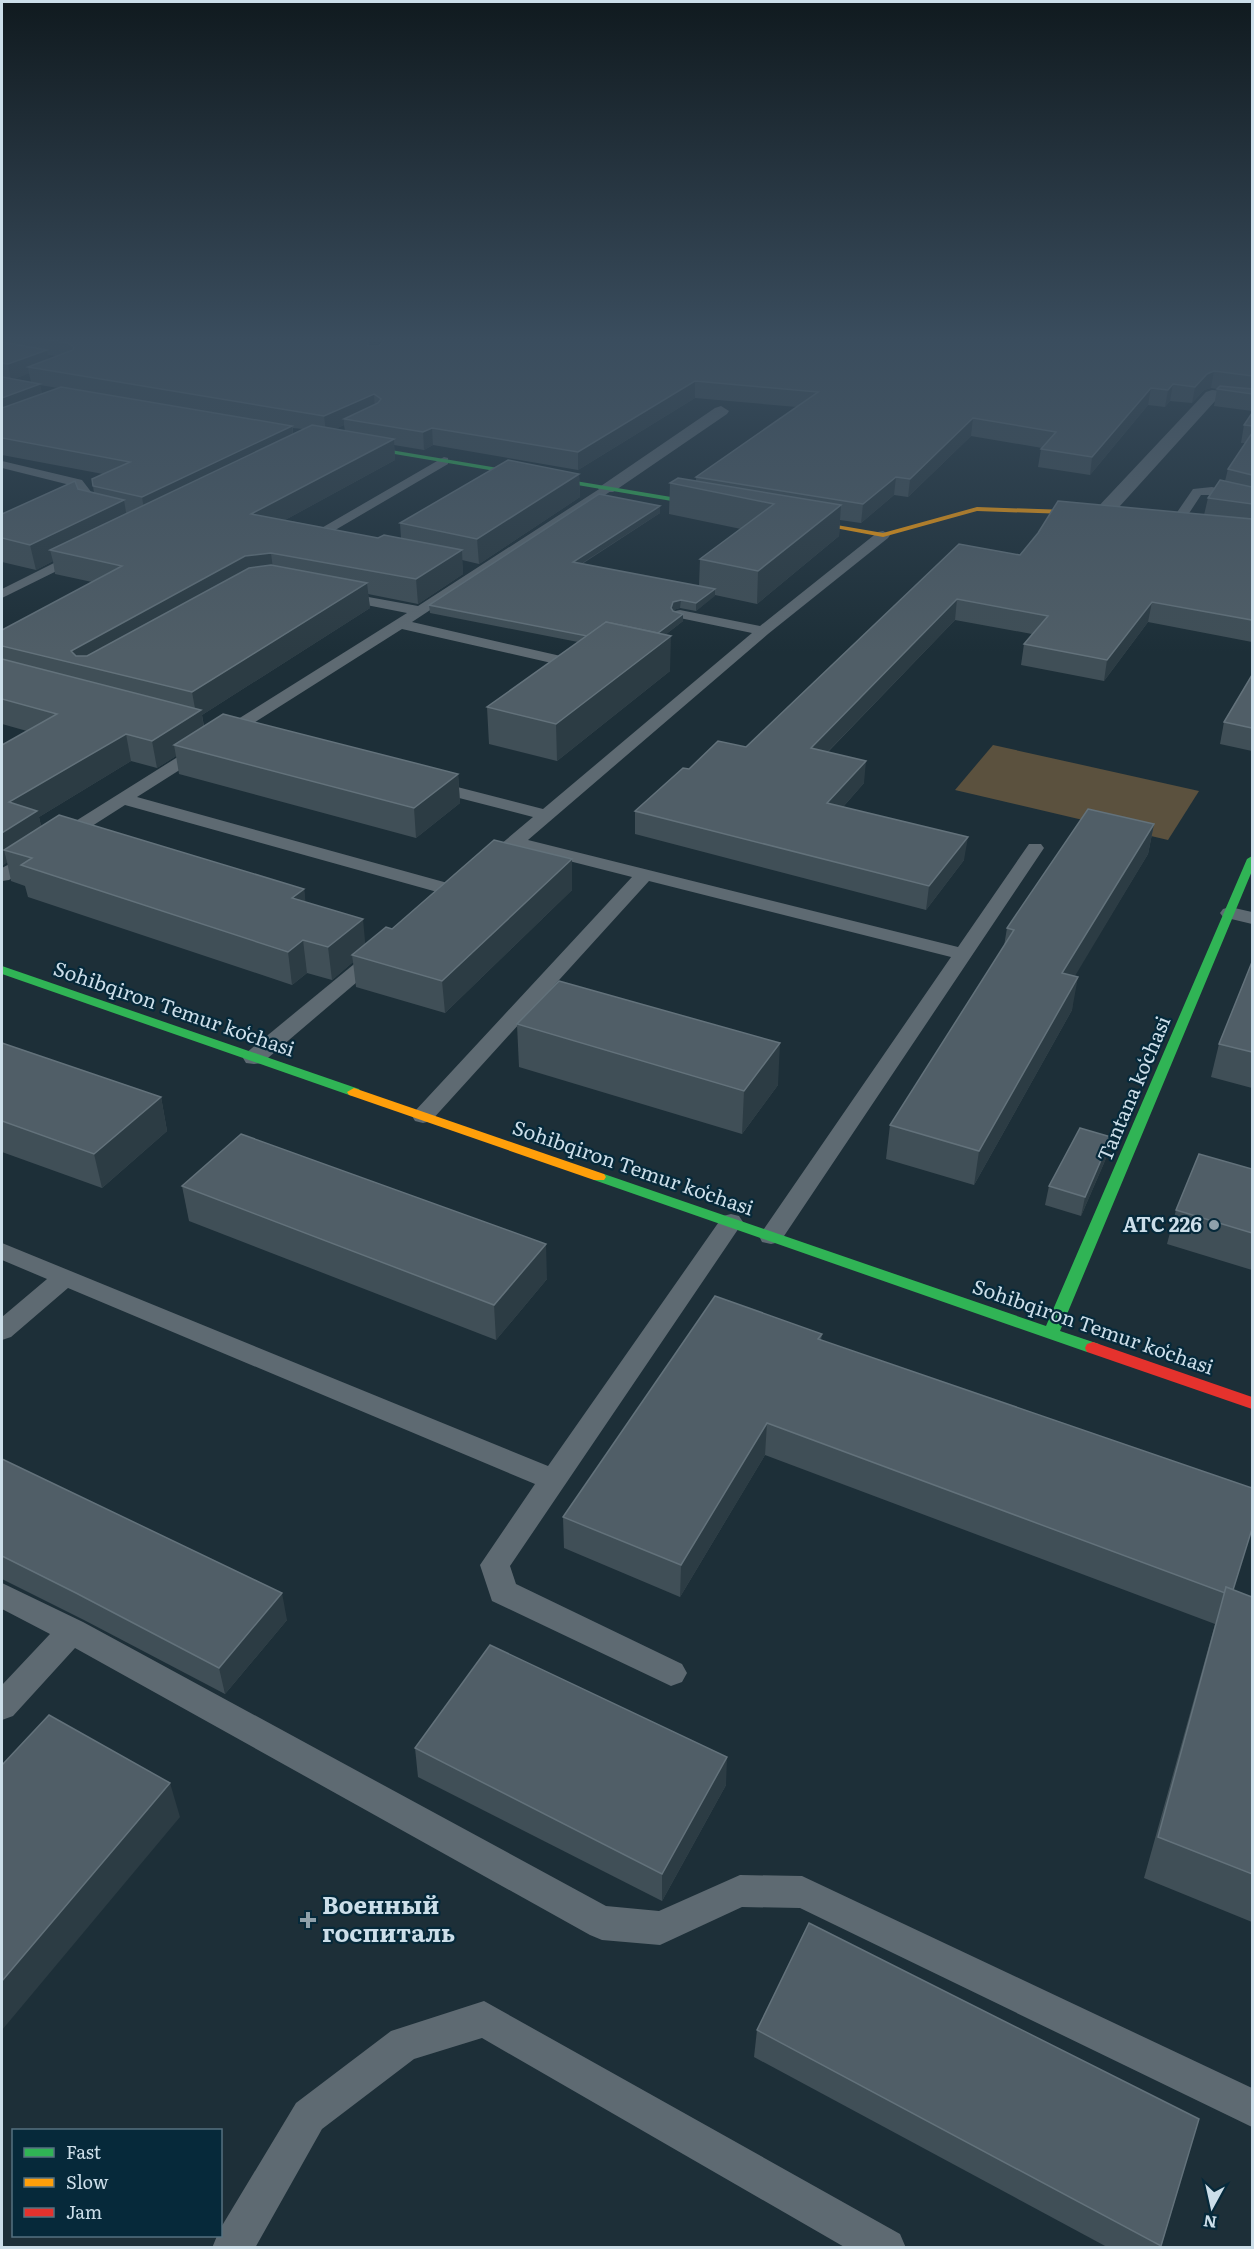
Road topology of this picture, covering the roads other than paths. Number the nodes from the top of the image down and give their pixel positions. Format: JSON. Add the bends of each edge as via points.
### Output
{"nodes":[{"id":1,"x":336,"y":442,"type":"edge"},
{"id":2,"x":676,"y":442,"type":"edge"},
{"id":3,"x":1168,"y":442,"type":"edge"},
{"id":4,"x":444,"y":461,"type":"junction"},
{"id":5,"x":2,"y":465,"type":"edge"},
{"id":6,"x":608,"y":488,"type":"junction"},
{"id":7,"x":1252,"y":500,"type":"edge"},
{"id":8,"x":722,"y":508,"type":"edge"},
{"id":9,"x":111,"y":513,"type":"edge"},
{"id":10,"x":1102,"y":513,"type":"junction"},
{"id":11,"x":1124,"y":515,"type":"edge"},
{"id":12,"x":780,"y":518,"type":"edge"},
{"id":13,"x":1177,"y":521,"type":"edge"},
{"id":14,"x":883,"y":535,"type":"junction"},
{"id":15,"x":336,"y":542,"type":"edge"},
{"id":16,"x":91,"y":549,"type":"edge"},
{"id":17,"x":459,"y":566,"type":"edge"},
{"id":18,"x":481,"y":571,"type":"junction"},
{"id":19,"x":2,"y":594,"type":"edge"},
{"id":20,"x":330,"y":594,"type":"edge"},
{"id":21,"x":420,"y":611,"type":"junction"},
{"id":22,"x":680,"y":614,"type":"edge"},
{"id":23,"x":400,"y":624,"type":"junction"},
{"id":24,"x":763,"y":631,"type":"junction"},
{"id":25,"x":569,"y":662,"type":"edge"},
{"id":26,"x":206,"y":728,"type":"edge"},
{"id":27,"x":229,"y":733,"type":"junction"},
{"id":28,"x":251,"y":739,"type":"edge"},
{"id":29,"x":410,"y":780,"type":"edge"},
{"id":30,"x":124,"y":799,"type":"junction"},
{"id":31,"x":546,"y":815,"type":"junction"},
{"id":32,"x":63,"y":837,"type":"junction"},
{"id":33,"x":515,"y":842,"type":"junction"},
{"id":34,"x":86,"y":844,"type":"edge"},
{"id":35,"x":1035,"y":848,"type":"dead end"},
{"id":36,"x":1252,"y":859,"type":"edge"},
{"id":37,"x":645,"y":874,"type":"junction"},
{"id":38,"x":2,"y":876,"type":"edge"},
{"id":39,"x":455,"y":891,"type":"junction"},
{"id":40,"x":438,"y":905,"type":"edge"},
{"id":41,"x":1230,"y":912,"type":"junction"},
{"id":42,"x":1252,"y":918,"type":"edge"},
{"id":43,"x":395,"y":941,"type":"edge"},
{"id":44,"x":963,"y":954,"type":"junction"},
{"id":45,"x":2,"y":970,"type":"edge"},
{"id":46,"x":254,"y":1058,"type":"junction"},
{"id":47,"x":423,"y":1116,"type":"junction"},
{"id":48,"x":731,"y":1222,"type":"junction"},
{"id":49,"x":771,"y":1236,"type":"junction"},
{"id":50,"x":2,"y":1251,"type":"edge"},
{"id":51,"x":65,"y":1277,"type":"junction"},
{"id":52,"x":2,"y":1331,"type":"edge"},
{"id":53,"x":1051,"y":1333,"type":"junction"},
{"id":54,"x":1252,"y":1403,"type":"edge"},
{"id":55,"x":552,"y":1479,"type":"junction"},
{"id":56,"x":2,"y":1595,"type":"edge"},
{"id":57,"x":72,"y":1631,"type":"junction"},
{"id":58,"x":671,"y":1673,"type":"dead end"},
{"id":59,"x":2,"y":1706,"type":"edge"},
{"id":60,"x":1252,"y":2108,"type":"edge"},
{"id":61,"x":232,"y":2247,"type":"edge"},
{"id":62,"x":886,"y":2247,"type":"edge"}],
"edges":[{"from":1,"to":4,"type":"street"},
{"from":2,"to":6,"type":"street"},
{"from":3,"to":10,"type":"street"},
{"from":4,"to":6,"type":"street"},
{"from":4,"to":15,"type":"lane","via":[[313,537]]},
{"from":5,"to":9,"type":"lane","via":[[78,483],[86,493],[88,507]]},
{"from":6,"to":8,"type":"street"},
{"from":6,"to":18,"type":"lane"},
{"from":7,"to":13,"type":"lane","via":[[1212,491],[1197,492]]},
{"from":10,"to":11,"type":"street"},
{"from":10,"to":14,"type":"street","via":[[977,509]]},
{"from":12,"to":14,"type":"street"},
{"from":14,"to":24,"type":"lane"},
{"from":16,"to":19,"type":"lane"},
{"from":17,"to":18,"type":"lane"},
{"from":18,"to":21,"type":"lane"},
{"from":20,"to":21,"type":"lane"},
{"from":21,"to":23,"type":"lane"},
{"from":22,"to":24,"type":"lane"},
{"from":23,"to":25,"type":"lane"},
{"from":23,"to":27,"type":"lane"},
{"from":24,"to":31,"type":"lane"},
{"from":26,"to":27,"type":"lane"},
{"from":27,"to":28,"type":"lane"},
{"from":27,"to":30,"type":"lane"},
{"from":29,"to":31,"type":"lane"},
{"from":30,"to":32,"type":"lane"},
{"from":30,"to":39,"type":"lane"},
{"from":31,"to":33,"type":"lane"},
{"from":32,"to":34,"type":"lane"},
{"from":32,"to":38,"type":"lane"},
{"from":33,"to":37,"type":"lane"},
{"from":33,"to":39,"type":"lane"},
{"from":35,"to":44,"type":"lane"},
{"from":36,"to":41,"type":"street","name":"Tantana koʻchasi"},
{"from":37,"to":44,"type":"lane"},
{"from":37,"to":47,"type":"lane"},
{"from":39,"to":40,"type":"lane"},
{"from":41,"to":42,"type":"lane"},
{"from":41,"to":53,"type":"street","name":"Tantana koʻchasi"},
{"from":43,"to":46,"type":"lane"},
{"from":44,"to":49,"type":"lane"},
{"from":45,"to":46,"type":"street","name":"Sohibqiron Temur koʻchasi"},
{"from":46,"to":47,"type":"street","name":"Sohibqiron Temur koʻchasi"},
{"from":47,"to":48,"type":"street","name":"Sohibqiron Temur koʻchasi"},
{"from":48,"to":49,"type":"street","name":"Sohibqiron Temur koʻchasi"},
{"from":48,"to":55,"type":"lane"},
{"from":49,"to":53,"type":"street","name":"Sohibqiron Temur koʻchasi"},
{"from":50,"to":51,"type":"lane"},
{"from":51,"to":52,"type":"lane"},
{"from":51,"to":55,"type":"lane"},
{"from":53,"to":54,"type":"street","name":"Sohibqiron Temur koʻchasi"},
{"from":55,"to":58,"type":"lane","via":[[495,1564],[503,1592]]},
{"from":56,"to":57,"type":"lane"},
{"from":57,"to":59,"type":"lane"},
{"from":57,"to":60,"type":"lane","via":[[602,1923],[660,1928],[740,1891],[802,1892]]},
{"from":61,"to":62,"type":"lane","via":[[309,2116],[404,2044],[484,2019]]}]}
